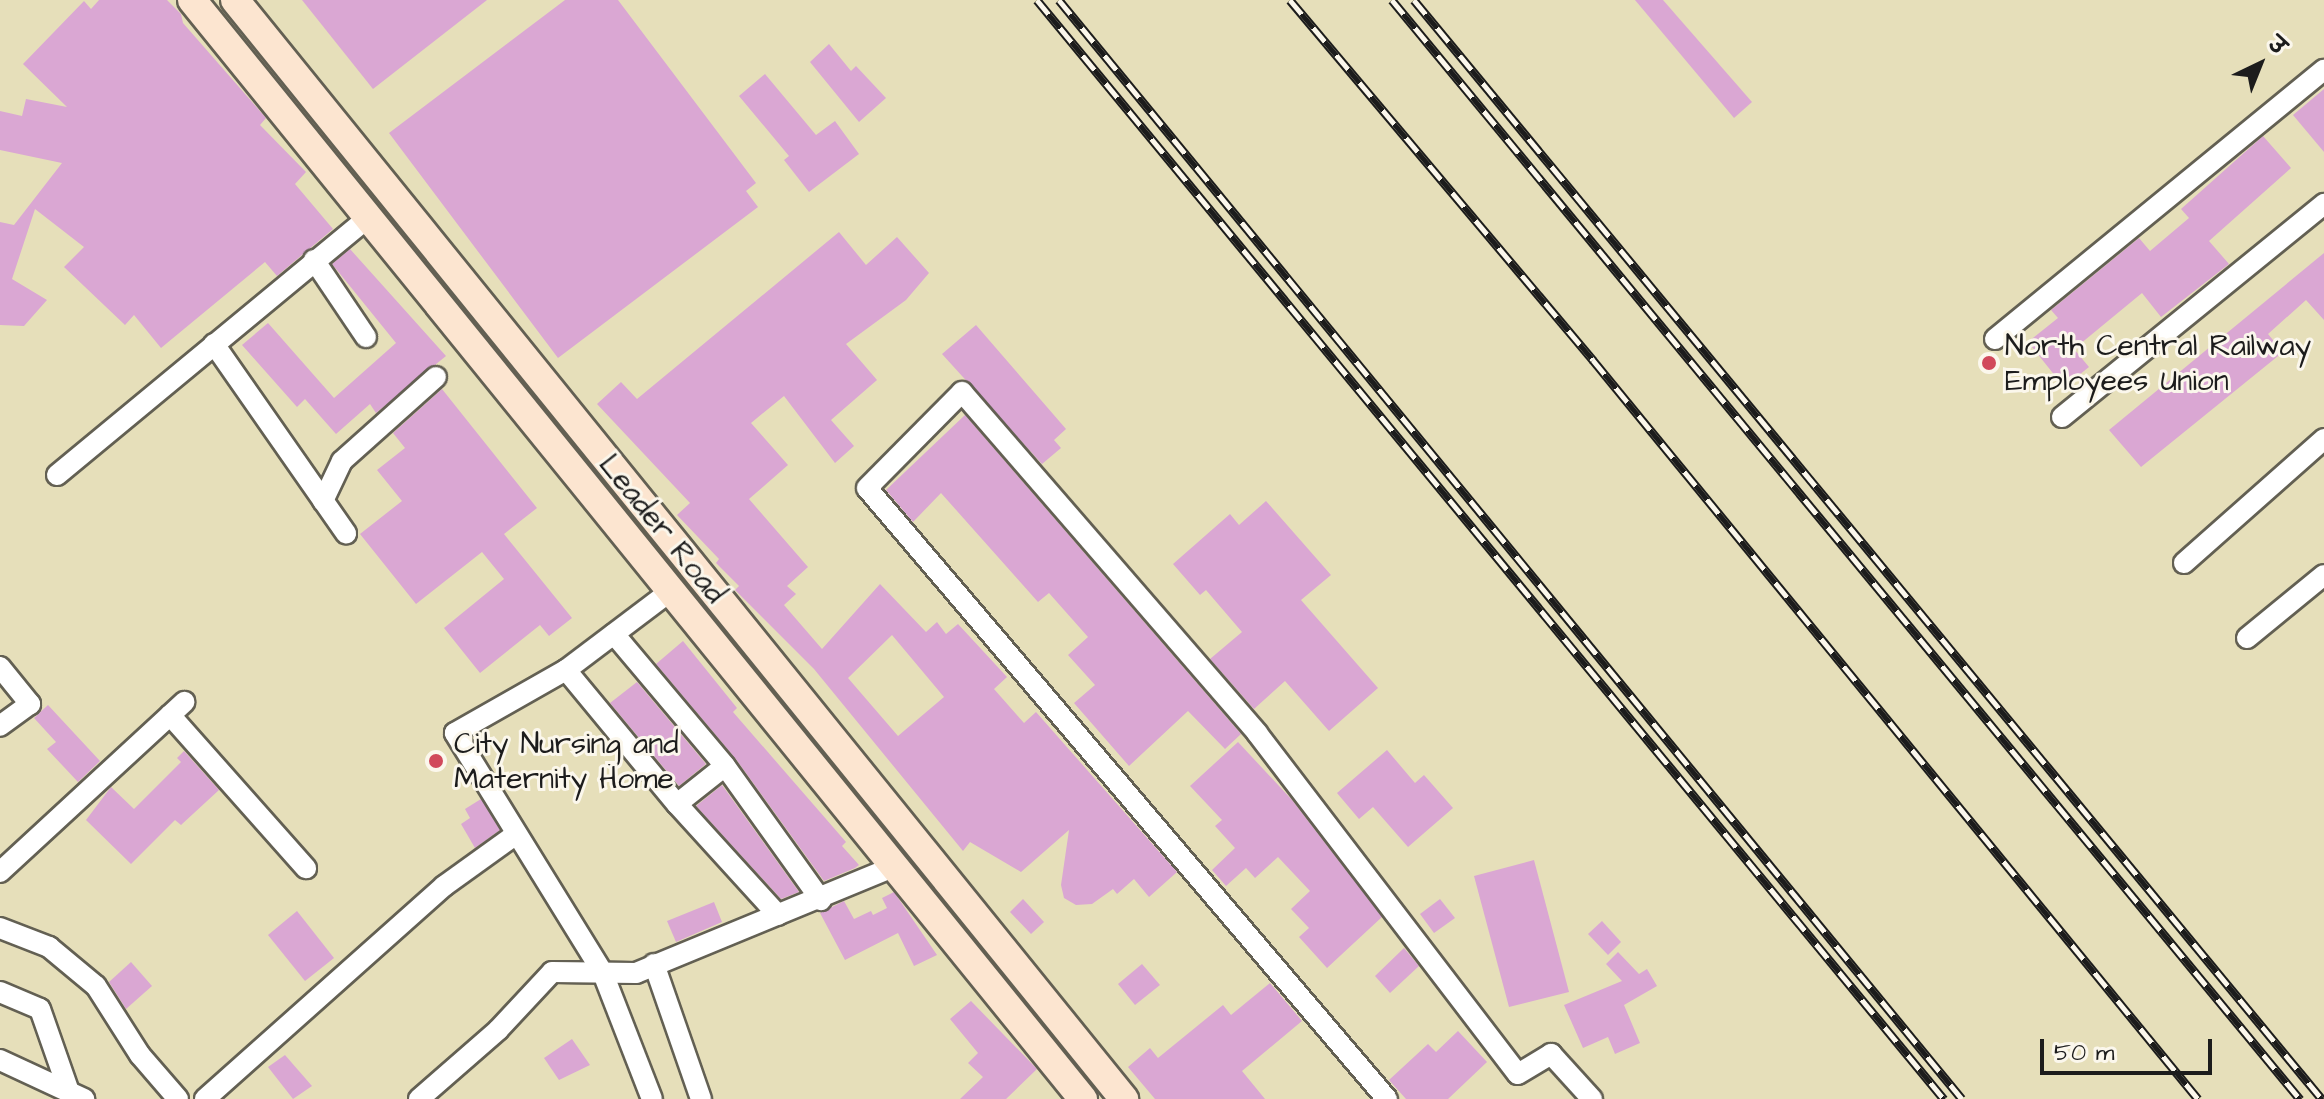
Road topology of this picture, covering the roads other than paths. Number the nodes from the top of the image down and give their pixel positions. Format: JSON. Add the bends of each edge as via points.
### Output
{"nodes":[{"id":1,"x":192,"y":0,"type":"edge"},
{"id":2,"x":235,"y":0,"type":"edge"},
{"id":3,"x":2324,"y":70,"type":"edge"},
{"id":4,"x":2324,"y":204,"type":"edge"},
{"id":5,"x":366,"y":219,"type":"junction"},
{"id":6,"x":314,"y":260,"type":"junction"},
{"id":7,"x":366,"y":337,"type":"dead end"},
{"id":8,"x":1995,"y":339,"type":"dead end"},
{"id":9,"x":214,"y":344,"type":"junction"},
{"id":10,"x":436,"y":377,"type":"dead end"},
{"id":11,"x":2062,"y":417,"type":"dead end"},
{"id":12,"x":2324,"y":439,"type":"edge"},
{"id":13,"x":57,"y":475,"type":"dead end"},
{"id":14,"x":323,"y":501,"type":"junction"},
{"id":15,"x":346,"y":533,"type":"dead end"},
{"id":16,"x":2184,"y":563,"type":"dead end"},
{"id":17,"x":2324,"y":575,"type":"edge"},
{"id":18,"x":669,"y":592,"type":"junction"},
{"id":19,"x":614,"y":634,"type":"junction"},
{"id":20,"x":2247,"y":638,"type":"dead end"},
{"id":21,"x":0,"y":667,"type":"edge"},
{"id":22,"x":566,"y":670,"type":"junction"},
{"id":23,"x":0,"y":726,"type":"edge"},
{"id":24,"x":725,"y":766,"type":"junction"},
{"id":25,"x":677,"y":804,"type":"junction"},
{"id":26,"x":515,"y":835,"type":"junction"},
{"id":27,"x":895,"y":866,"type":"junction"},
{"id":28,"x":306,"y":868,"type":"dead end"},
{"id":29,"x":0,"y":872,"type":"edge"},
{"id":30,"x":821,"y":900,"type":"junction"},
{"id":31,"x":778,"y":915,"type":"junction"},
{"id":32,"x":0,"y":928,"type":"edge"},
{"id":33,"x":654,"y":964,"type":"junction"},
{"id":34,"x":603,"y":973,"type":"junction"},
{"id":35,"x":0,"y":992,"type":"edge"},
{"id":36,"x":0,"y":1060,"type":"edge"},
{"id":37,"x":76,"y":1096,"type":"edge"},
{"id":38,"x":178,"y":1099,"type":"edge"},
{"id":39,"x":205,"y":1099,"type":"edge"},
{"id":40,"x":419,"y":1099,"type":"edge"},
{"id":41,"x":652,"y":1099,"type":"edge"},
{"id":42,"x":701,"y":1099,"type":"edge"},
{"id":43,"x":1083,"y":1099,"type":"edge"},
{"id":44,"x":1124,"y":1099,"type":"edge"},
{"id":45,"x":1387,"y":1099,"type":"edge"},
{"id":46,"x":1592,"y":1099,"type":"edge"}],
"edges":[{"from":1,"to":5,"type":"main road","name":"Leader Road"},
{"from":2,"to":44,"type":"main road","name":"Leader Road"},
{"from":3,"to":8,"type":"street"},
{"from":4,"to":11,"type":"street"},
{"from":5,"to":6,"type":"street"},
{"from":5,"to":18,"type":"main road","name":"Leader Road"},
{"from":6,"to":7,"type":"street"},
{"from":6,"to":9,"type":"street"},
{"from":9,"to":13,"type":"street"},
{"from":9,"to":14,"type":"street"},
{"from":10,"to":14,"type":"street","via":[[342,461]]},
{"from":12,"to":16,"type":"street"},
{"from":14,"to":15,"type":"street"},
{"from":17,"to":20,"type":"street"},
{"from":18,"to":19,"type":"street"},
{"from":18,"to":27,"type":"main road","name":"Leader Road"},
{"from":19,"to":22,"type":"street"},
{"from":19,"to":24,"type":"street"},
{"from":21,"to":23,"type":"street","via":[[30,704]]},
{"from":22,"to":25,"type":"street"},
{"from":22,"to":26,"type":"street","via":[[455,733],[503,804]]},
{"from":24,"to":25,"type":"street"},
{"from":24,"to":30,"type":"street"},
{"from":25,"to":31,"type":"street"},
{"from":26,"to":34,"type":"street"},
{"from":26,"to":39,"type":"street","via":[[444,886]]},
{"from":27,"to":30,"type":"street"},
{"from":27,"to":43,"type":"main road","name":"Leader Road"},
{"from":28,"to":29,"type":"street","via":[[177,709]]},
{"from":30,"to":31,"type":"street"},
{"from":31,"to":33,"type":"street"},
{"from":32,"to":38,"type":"street","via":[[49,947],[96,986],[140,1055]]},
{"from":33,"to":34,"type":"street","via":[[636,973]]},
{"from":33,"to":42,"type":"street"},
{"from":34,"to":40,"type":"street","via":[[552,972],[498,1030]]},
{"from":34,"to":41,"type":"street"},
{"from":35,"to":37,"type":"street","via":[[40,1009]]},
{"from":36,"to":37,"type":"street"},
{"from":45,"to":46,"type":"street","via":[[867,488],[962,392],[1257,733],[1518,1074],[1551,1054]]}]}
